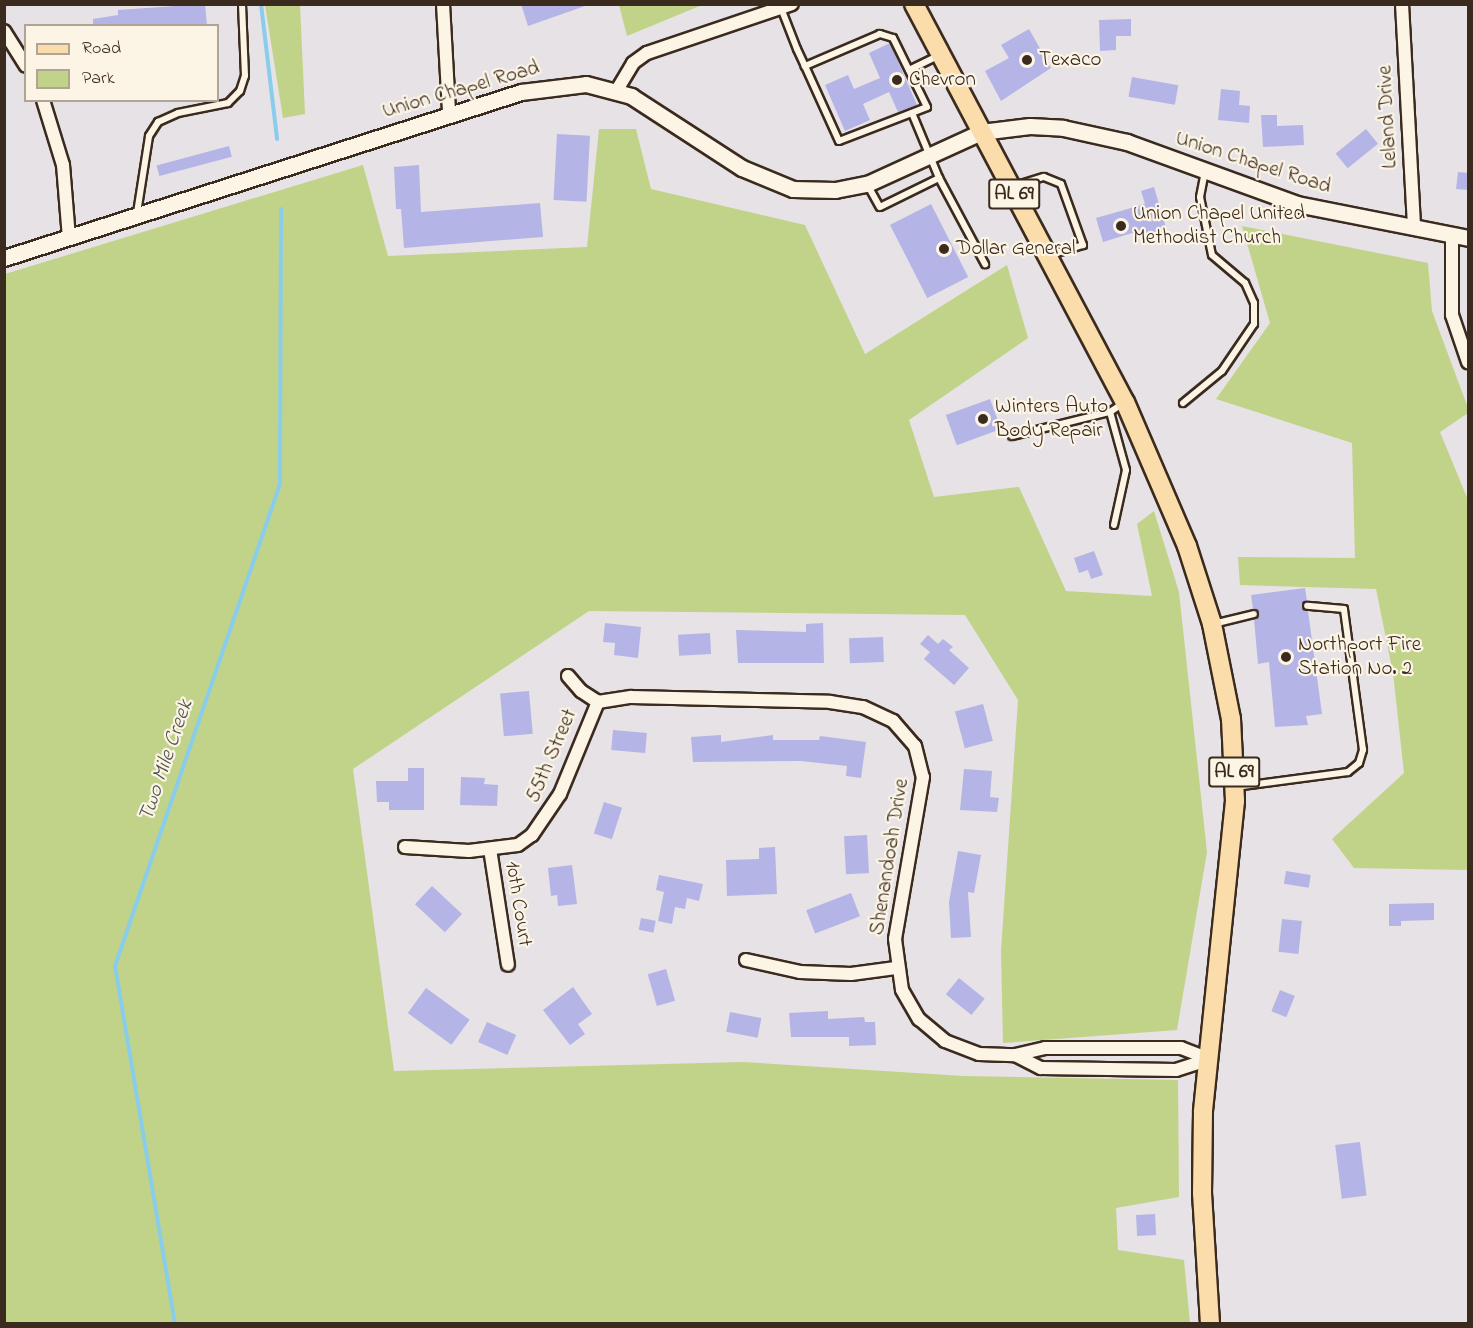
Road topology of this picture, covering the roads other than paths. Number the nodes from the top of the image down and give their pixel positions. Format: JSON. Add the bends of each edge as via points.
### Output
{"nodes":[{"id":1,"x":242,"y":4,"type":"edge"},
{"id":2,"x":443,"y":4,"type":"edge"},
{"id":3,"x":914,"y":4,"type":"edge"},
{"id":4,"x":1402,"y":4,"type":"edge"},
{"id":5,"x":787,"y":6,"type":"edge"},
{"id":6,"x":4,"y":31,"type":"edge"},
{"id":7,"x":940,"y":55,"type":"junction"},
{"id":8,"x":24,"y":63,"type":"edge"},
{"id":9,"x":805,"y":66,"type":"junction"},
{"id":10,"x":909,"y":70,"type":"junction"},
{"id":11,"x":617,"y":90,"type":"junction"},
{"id":12,"x":44,"y":102,"type":"edge"},
{"id":13,"x":449,"y":113,"type":"junction"},
{"id":14,"x":912,"y":113,"type":"junction"},
{"id":15,"x":981,"y":132,"type":"junction"},
{"id":16,"x":930,"y":158,"type":"junction"},
{"id":17,"x":1205,"y":171,"type":"junction"},
{"id":18,"x":939,"y":178,"type":"junction"},
{"id":19,"x":867,"y":184,"type":"junction"},
{"id":20,"x":1010,"y":188,"type":"junction"},
{"id":21,"x":137,"y":213,"type":"junction"},
{"id":22,"x":1414,"y":228,"type":"junction"},
{"id":23,"x":1452,"y":236,"type":"junction"},
{"id":24,"x":69,"y":238,"type":"junction"},
{"id":25,"x":1468,"y":238,"type":"edge"},
{"id":26,"x":1047,"y":256,"type":"junction"},
{"id":27,"x":4,"y":258,"type":"edge"},
{"id":28,"x":985,"y":264,"type":"dead end"},
{"id":29,"x":1468,"y":362,"type":"edge"},
{"id":30,"x":1183,"y":403,"type":"dead end"},
{"id":31,"x":1118,"y":407,"type":"junction"},
{"id":32,"x":1012,"y":436,"type":"dead end"},
{"id":33,"x":1114,"y":525,"type":"dead end"},
{"id":34,"x":1307,"y":606,"type":"dead end"},
{"id":35,"x":1254,"y":614,"type":"dead end"},
{"id":36,"x":1212,"y":624,"type":"junction"},
{"id":37,"x":568,"y":676,"type":"dead end"},
{"id":38,"x":598,"y":702,"type":"junction"},
{"id":39,"x":1234,"y":787,"type":"junction"},
{"id":40,"x":405,"y":847,"type":"dead end"},
{"id":41,"x":490,"y":849,"type":"junction"},
{"id":42,"x":747,"y":960,"type":"dead end"},
{"id":43,"x":508,"y":965,"type":"dead end"},
{"id":44,"x":896,"y":968,"type":"junction"},
{"id":45,"x":1015,"y":1055,"type":"junction"},
{"id":46,"x":1209,"y":1059,"type":"junction"},
{"id":47,"x":1210,"y":1323,"type":"edge"}],
"edges":[{"from":1,"to":21,"type":"lane","via":[[245,76],[240,91],[228,103],[178,113],[158,122],[149,136]]},
{"from":2,"to":13,"type":"street"},
{"from":3,"to":7,"type":"main road","number":"AL 69"},
{"from":4,"to":22,"type":"street","name":"Leland Drive"},
{"from":5,"to":9,"type":"lane"},
{"from":5,"to":11,"type":"street","via":[[647,53],[628,70]]},
{"from":6,"to":8,"type":"street"},
{"from":7,"to":10,"type":"lane"},
{"from":7,"to":15,"type":"main road","number":"AL 69"},
{"from":9,"to":10,"type":"lane","via":[[880,34],[893,38]]},
{"from":9,"to":14,"type":"lane","via":[[839,141]]},
{"from":10,"to":14,"type":"lane","via":[[927,107]]},
{"from":11,"to":13,"type":"street","name":"Union Chapel Road","via":[[586,84],[552,86]]},
{"from":11,"to":19,"type":"street","name":"Union Chapel Road","via":[[766,180],[814,192]]},
{"from":12,"to":24,"type":"street","via":[[63,165]]},
{"from":13,"to":21,"type":"street","name":"Union Chapel Road"},
{"from":14,"to":16,"type":"lane"},
{"from":15,"to":16,"type":"street","name":"Union Chapel Road"},
{"from":15,"to":17,"type":"street","name":"Union Chapel Road","via":[[1030,126],[1063,128],[1127,142]]},
{"from":15,"to":20,"type":"main road","number":"AL 69"},
{"from":16,"to":18,"type":"lane"},
{"from":16,"to":19,"type":"street","name":"Union Chapel Road"},
{"from":17,"to":22,"type":"street","name":"Union Chapel Road","via":[[1297,204]]},
{"from":17,"to":30,"type":"lane","via":[[1200,197],[1212,255],[1245,283],[1254,303],[1254,324],[1222,371]]},
{"from":18,"to":19,"type":"lane","via":[[880,207]]},
{"from":18,"to":28,"type":"lane"},
{"from":20,"to":26,"type":"main road","number":"AL 69"},
{"from":20,"to":26,"type":"lane","via":[[1044,177],[1061,184],[1083,245]]},
{"from":21,"to":24,"type":"street","name":"Union Chapel Road"},
{"from":22,"to":23,"type":"street","name":"Union Chapel Road"},
{"from":23,"to":25,"type":"street","name":"Union Chapel Road"},
{"from":23,"to":29,"type":"street","via":[[1452,315]]},
{"from":24,"to":27,"type":"street","name":"Union Chapel Road"},
{"from":26,"to":31,"type":"main road","number":"AL 69"},
{"from":31,"to":32,"type":"lane"},
{"from":31,"to":33,"type":"lane","via":[[1126,470]]},
{"from":31,"to":36,"type":"main road","number":"AL 69","via":[[1187,546]]},
{"from":34,"to":39,"type":"lane","via":[[1344,609],[1363,750],[1359,763],[1348,772]]},
{"from":35,"to":36,"type":"lane"},
{"from":36,"to":39,"type":"main road","number":"AL 69","via":[[1231,719]]},
{"from":37,"to":38,"type":"street"},
{"from":38,"to":41,"type":"street","name":"55th Street","via":[[560,794],[543,823],[518,845]]},
{"from":38,"to":44,"type":"street","name":"Shenandoah Drive","via":[[631,697],[847,703],[893,721],[915,746],[923,777],[915,841],[897,922]]},
{"from":39,"to":46,"type":"main road","number":"AL 69"},
{"from":40,"to":41,"type":"street","name":"55th Street"},
{"from":41,"to":43,"type":"street","name":"10th Court"},
{"from":42,"to":44,"type":"street","via":[[800,972],[851,974]]},
{"from":44,"to":45,"type":"street","name":"Shenandoah Drive","via":[[909,1005],[931,1031],[961,1050]]},
{"from":45,"to":46,"type":"street","name":"Shenandoah Drive","via":[[1045,1048],[1181,1048]]},
{"from":45,"to":46,"type":"street","name":"Shenandoah Drive","via":[[1041,1068],[1176,1070]]},
{"from":46,"to":47,"type":"main road","number":"AL 69","via":[[1202,1193]]}]}
